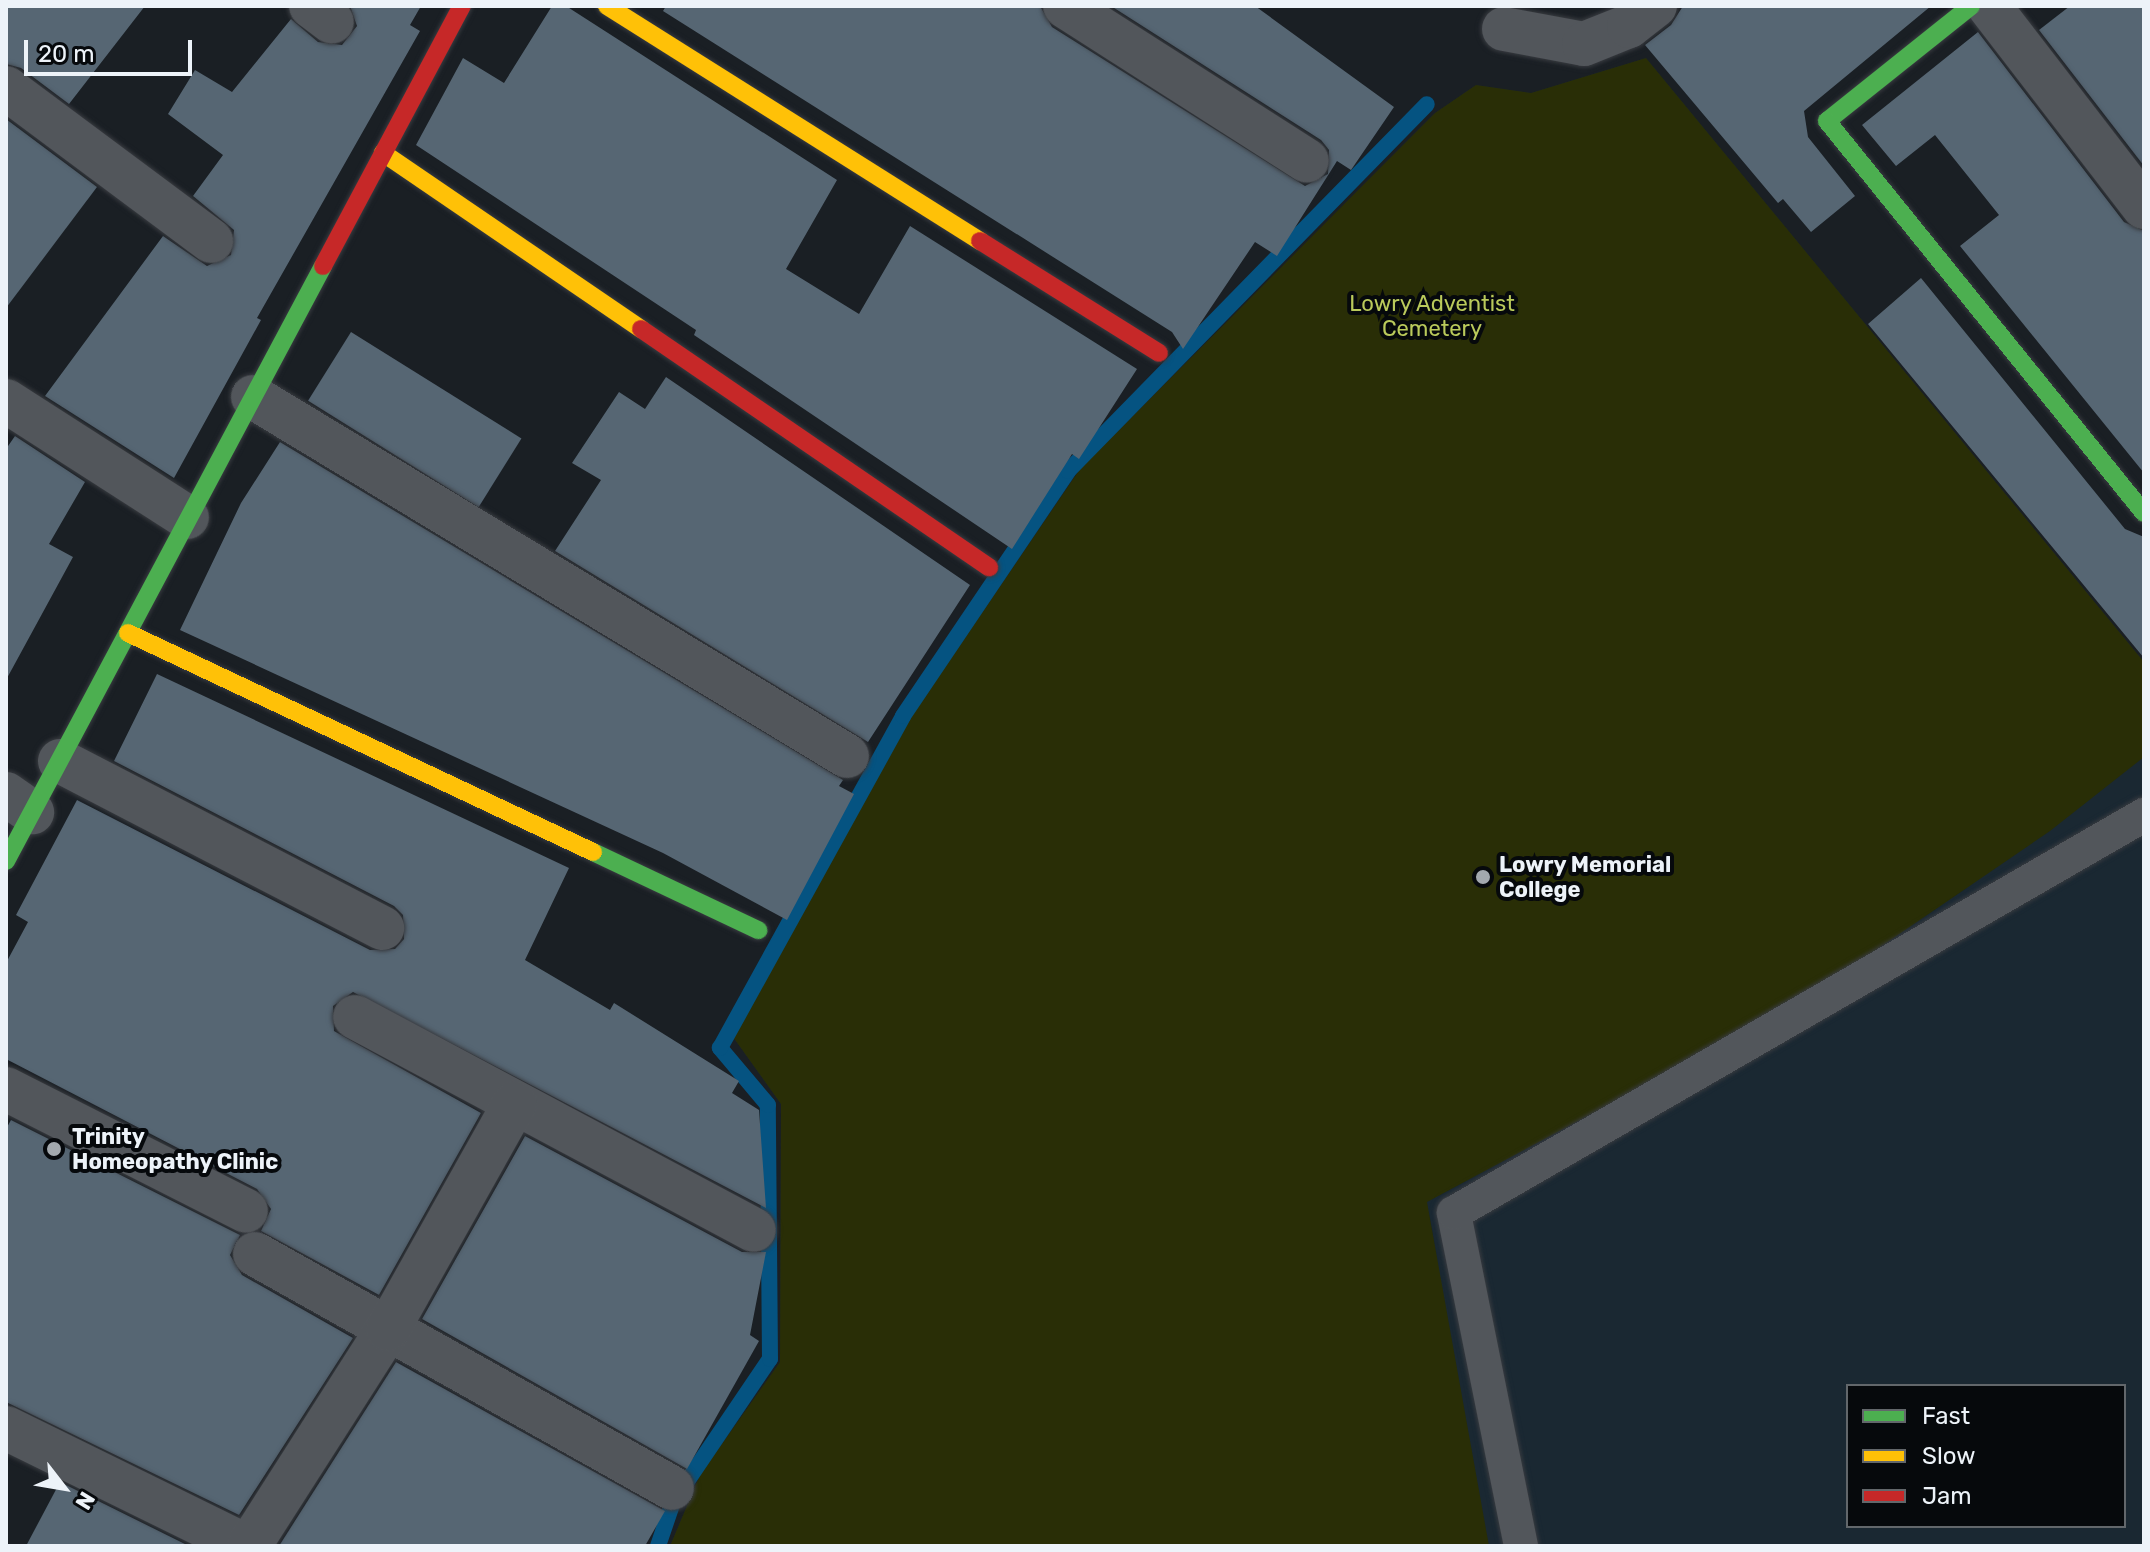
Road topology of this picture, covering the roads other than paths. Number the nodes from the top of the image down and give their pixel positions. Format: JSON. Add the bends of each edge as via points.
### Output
{"nodes":[{"id":1,"x":462,"y":6,"type":"edge"},
{"id":2,"x":607,"y":6,"type":"edge"},
{"id":3,"x":1065,"y":6,"type":"edge"},
{"id":4,"x":1655,"y":6,"type":"edge"},
{"id":5,"x":1971,"y":6,"type":"edge"},
{"id":6,"x":1989,"y":6,"type":"edge"},
{"id":7,"x":1504,"y":29,"type":"dead end"},
{"id":8,"x":6,"y":88,"type":"edge"},
{"id":9,"x":383,"y":153,"type":"junction"},
{"id":10,"x":1307,"y":161,"type":"dead end"},
{"id":11,"x":2144,"y":207,"type":"edge"},
{"id":12,"x":211,"y":241,"type":"dead end"},
{"id":13,"x":1159,"y":353,"type":"dead end"},
{"id":14,"x":253,"y":397,"type":"junction"},
{"id":15,"x":6,"y":401,"type":"edge"},
{"id":16,"x":2144,"y":513,"type":"edge"},
{"id":17,"x":187,"y":517,"type":"junction"},
{"id":18,"x":989,"y":567,"type":"dead end"},
{"id":19,"x":128,"y":633,"type":"junction"},
{"id":20,"x":847,"y":756,"type":"dead end"},
{"id":21,"x":60,"y":761,"type":"junction"},
{"id":22,"x":19,"y":803,"type":"edge"},
{"id":23,"x":2144,"y":815,"type":"edge"},
{"id":24,"x":6,"y":861,"type":"edge"},
{"id":25,"x":382,"y":928,"type":"dead end"},
{"id":26,"x":758,"y":930,"type":"dead end"},
{"id":27,"x":355,"y":1017,"type":"dead end"},
{"id":28,"x":6,"y":1089,"type":"edge"},
{"id":29,"x":515,"y":1103,"type":"junction"},
{"id":30,"x":246,"y":1211,"type":"dead end"},
{"id":31,"x":754,"y":1230,"type":"dead end"},
{"id":32,"x":255,"y":1254,"type":"dead end"},
{"id":33,"x":388,"y":1329,"type":"junction"},
{"id":34,"x":6,"y":1428,"type":"edge"},
{"id":35,"x":672,"y":1488,"type":"dead end"},
{"id":36,"x":248,"y":1546,"type":"edge"},
{"id":37,"x":1521,"y":1546,"type":"edge"}],
"edges":[{"from":1,"to":9,"type":"street"},
{"from":2,"to":13,"type":"street"},
{"from":3,"to":10,"type":"street"},
{"from":4,"to":7,"type":"street","via":[[1629,26],[1584,44]]},
{"from":5,"to":16,"type":"street","via":[[1827,121]]},
{"from":6,"to":11,"type":"street"},
{"from":8,"to":12,"type":"street"},
{"from":9,"to":14,"type":"street"},
{"from":9,"to":18,"type":"street"},
{"from":14,"to":17,"type":"street"},
{"from":14,"to":20,"type":"street"},
{"from":15,"to":17,"type":"street"},
{"from":17,"to":19,"type":"street"},
{"from":19,"to":21,"type":"street"},
{"from":19,"to":26,"type":"street"},
{"from":21,"to":22,"type":"street"},
{"from":21,"to":25,"type":"street"},
{"from":22,"to":24,"type":"street"},
{"from":23,"to":37,"type":"lane","via":[[1454,1213]]},
{"from":27,"to":29,"type":"street"},
{"from":28,"to":30,"type":"street"},
{"from":29,"to":31,"type":"street"},
{"from":29,"to":33,"type":"street"},
{"from":32,"to":33,"type":"street"},
{"from":33,"to":35,"type":"street"},
{"from":33,"to":36,"type":"street"},
{"from":34,"to":36,"type":"street"}]}
